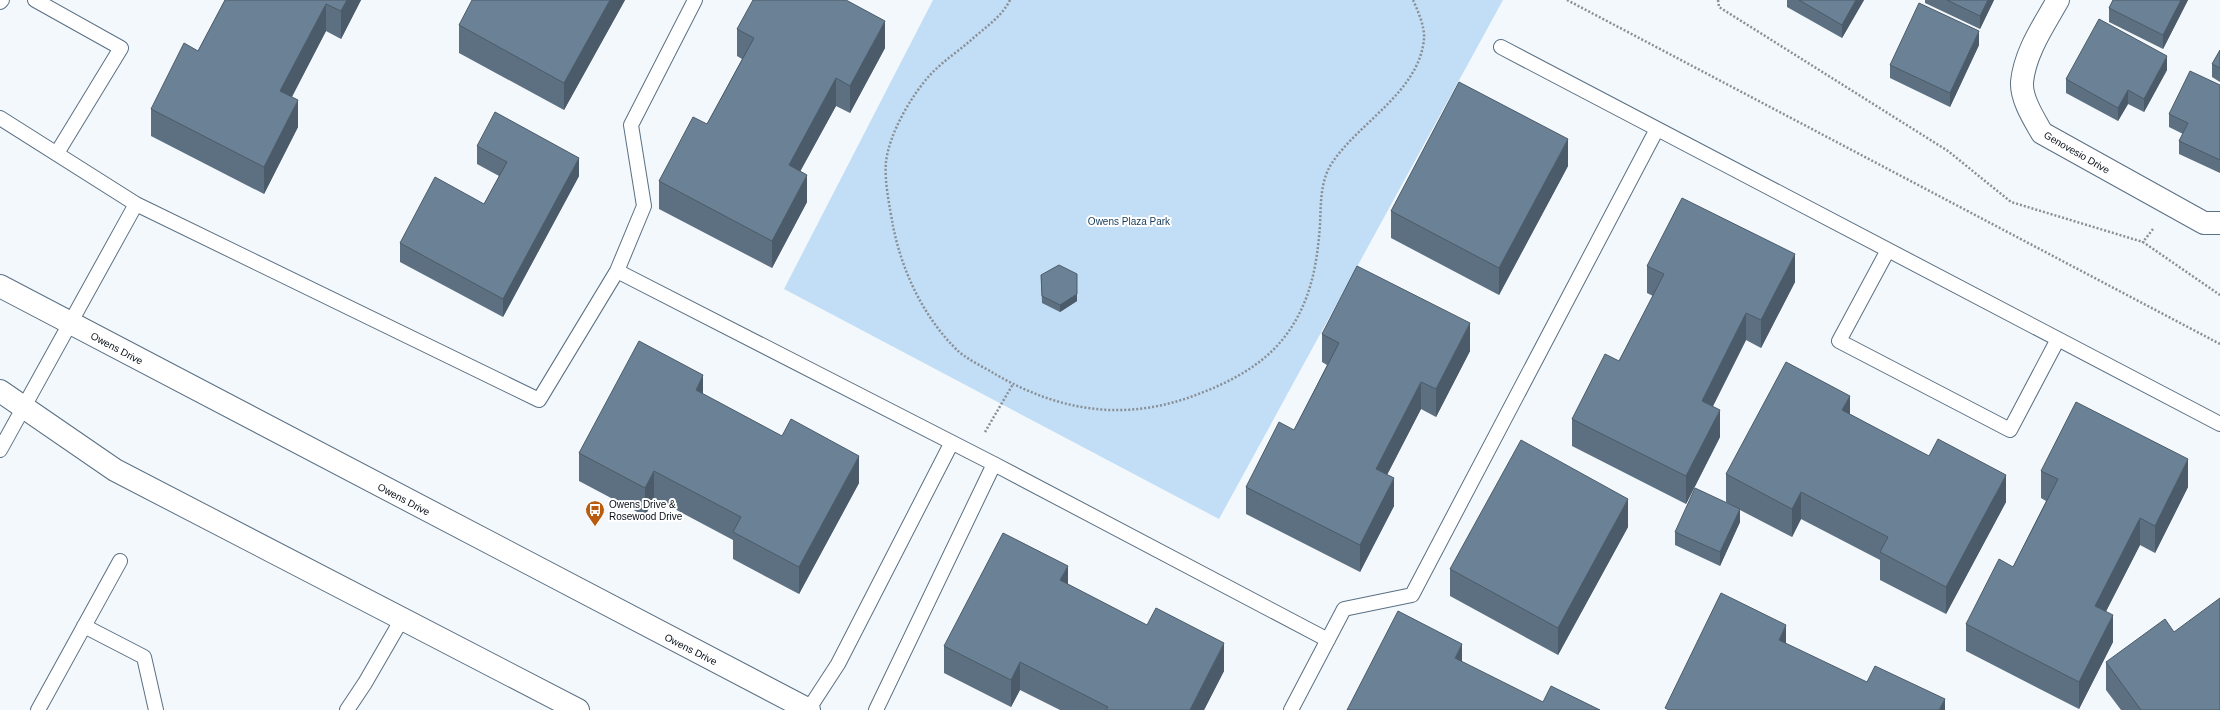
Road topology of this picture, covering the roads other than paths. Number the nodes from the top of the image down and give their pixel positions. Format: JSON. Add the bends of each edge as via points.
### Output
{"nodes":[{"id":1,"x":35,"y":0,"type":"edge"},
{"id":2,"x":695,"y":0,"type":"edge"},
{"id":3,"x":2058,"y":0,"type":"edge"},
{"id":4,"x":1501,"y":47,"type":"dead end"},
{"id":5,"x":0,"y":118,"type":"edge"},
{"id":6,"x":1657,"y":129,"type":"junction"},
{"id":7,"x":57,"y":153,"type":"junction"},
{"id":8,"x":136,"y":204,"type":"junction"},
{"id":9,"x":2220,"y":223,"type":"edge"},
{"id":10,"x":1888,"y":250,"type":"junction"},
{"id":11,"x":617,"y":271,"type":"junction"},
{"id":12,"x":0,"y":286,"type":"edge"},
{"id":13,"x":70,"y":323,"type":"junction"},
{"id":14,"x":2058,"y":339,"type":"junction"},
{"id":15,"x":0,"y":392,"type":"edge"},
{"id":16,"x":23,"y":406,"type":"junction"},
{"id":17,"x":2220,"y":424,"type":"edge"},
{"id":18,"x":951,"y":444,"type":"junction"},
{"id":19,"x":0,"y":450,"type":"edge"},
{"id":20,"x":994,"y":464,"type":"junction"},
{"id":21,"x":120,"y":561,"type":"dead end"},
{"id":22,"x":402,"y":619,"type":"junction"},
{"id":23,"x":84,"y":626,"type":"junction"},
{"id":24,"x":1328,"y":640,"type":"junction"},
{"id":25,"x":38,"y":710,"type":"edge"},
{"id":26,"x":156,"y":710,"type":"edge"},
{"id":27,"x":347,"y":710,"type":"edge"},
{"id":28,"x":578,"y":710,"type":"edge"},
{"id":29,"x":808,"y":710,"type":"edge"},
{"id":30,"x":876,"y":710,"type":"edge"},
{"id":31,"x":1291,"y":710,"type":"edge"}],
"edges":[{"from":1,"to":7,"type":"lane","via":[[121,48]]},
{"from":2,"to":11,"type":"lane","via":[[631,125],[644,206]]},
{"from":3,"to":9,"type":"street","name":"Genovesio Drive","via":[[2029,53],[2022,83],[2029,111],[2042,133],[2204,223]]},
{"from":4,"to":6,"type":"lane"},
{"from":5,"to":7,"type":"lane"},
{"from":6,"to":10,"type":"lane"},
{"from":6,"to":24,"type":"lane","via":[[1412,595],[1344,609]]},
{"from":7,"to":8,"type":"lane"},
{"from":8,"to":11,"type":"lane","via":[[539,400]]},
{"from":8,"to":13,"type":"lane"},
{"from":10,"to":14,"type":"lane"},
{"from":10,"to":14,"type":"lane","via":[[1839,341],[1907,377],[2010,430]]},
{"from":11,"to":18,"type":"lane"},
{"from":12,"to":13,"type":"street","name":"Owens Drive"},
{"from":13,"to":16,"type":"lane"},
{"from":13,"to":29,"type":"street","name":"Owens Drive"},
{"from":14,"to":17,"type":"lane"},
{"from":15,"to":16,"type":"street"},
{"from":16,"to":19,"type":"lane"},
{"from":16,"to":22,"type":"street","via":[[114,470]]},
{"from":18,"to":20,"type":"lane"},
{"from":18,"to":29,"type":"lane","via":[[838,664]]},
{"from":20,"to":24,"type":"lane"},
{"from":20,"to":30,"type":"lane"},
{"from":21,"to":23,"type":"lane"},
{"from":22,"to":27,"type":"lane"},
{"from":22,"to":28,"type":"street"},
{"from":23,"to":25,"type":"lane"},
{"from":23,"to":26,"type":"lane","via":[[144,657]]},
{"from":24,"to":31,"type":"lane"}]}
